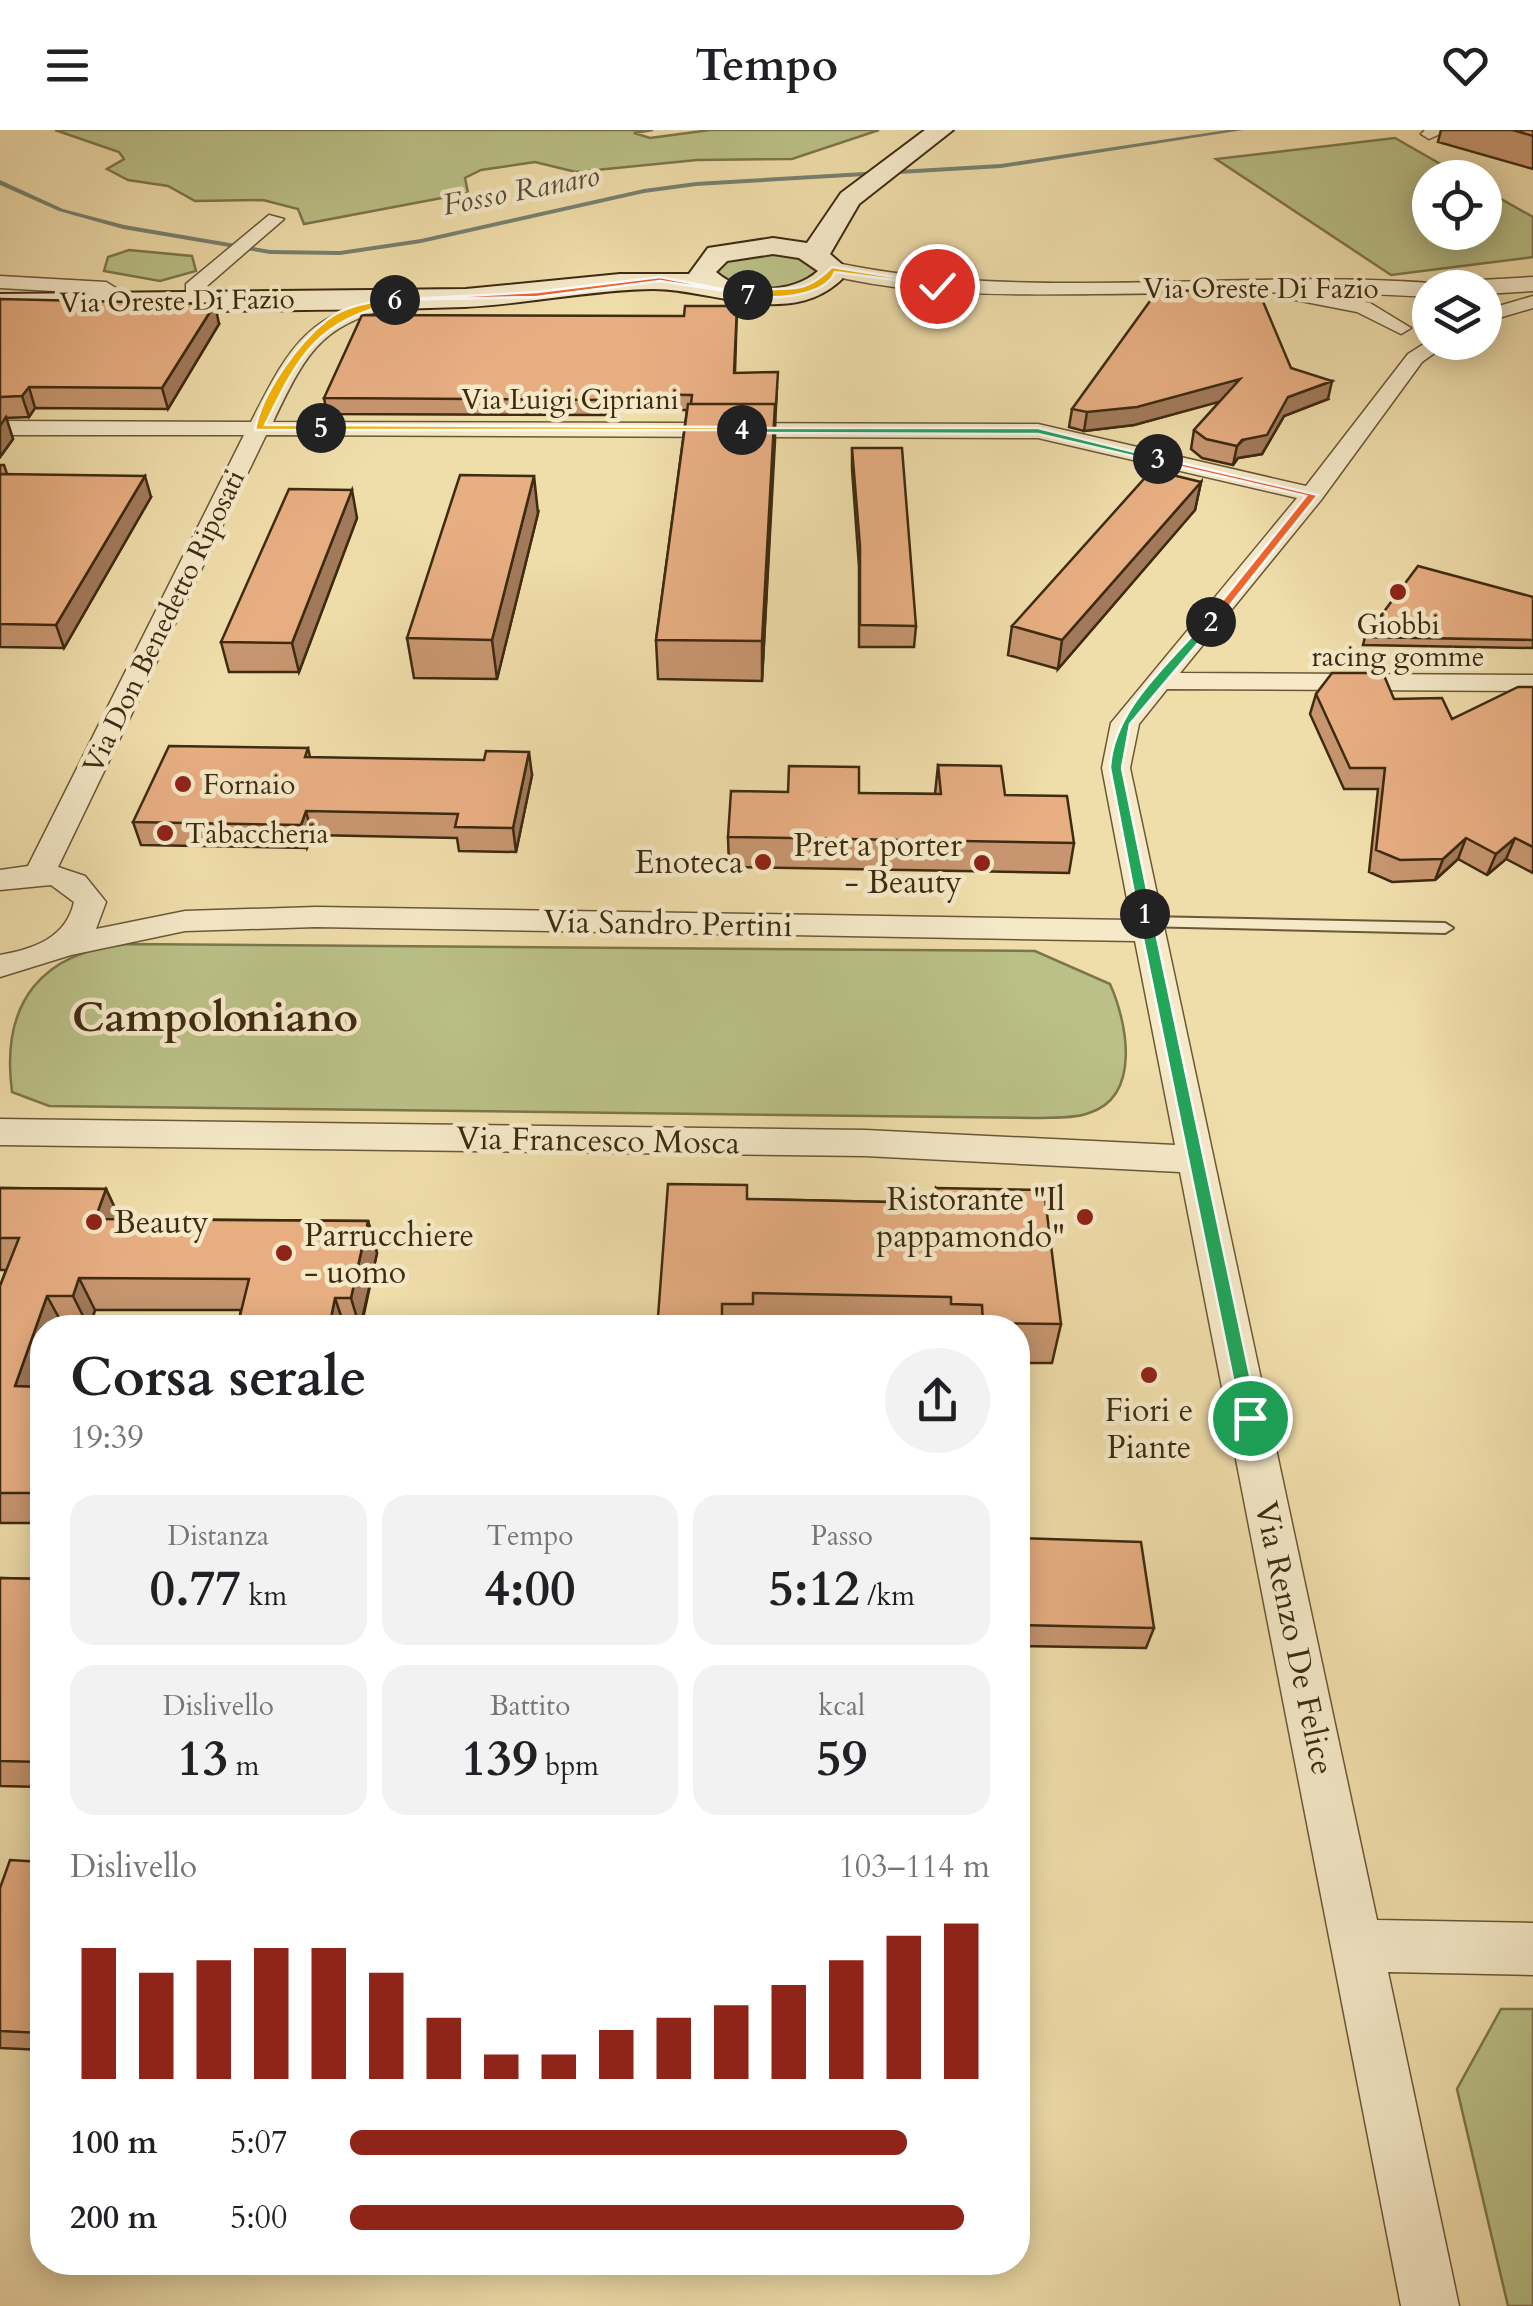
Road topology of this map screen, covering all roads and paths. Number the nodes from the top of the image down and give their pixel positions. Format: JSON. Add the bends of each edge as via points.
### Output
{"nodes":[{"id":1,"x":941,"y":130,"type":"edge"},
{"id":2,"x":851,"y":200,"type":"junction"},
{"id":3,"x":275,"y":219,"type":"dead end"},
{"id":4,"x":760,"y":246,"type":"junction"},
{"id":5,"x":820,"y":271,"type":"junction"},
{"id":6,"x":710,"y":272,"type":"junction"},
{"id":7,"x":0,"y":282,"type":"edge"},
{"id":8,"x":1533,"y":284,"type":"edge"},
{"id":9,"x":1502,"y":286,"type":"edge"},
{"id":10,"x":106,"y":288,"type":"junction"},
{"id":11,"x":193,"y":288,"type":"junction"},
{"id":12,"x":0,"y":291,"type":"edge"},
{"id":13,"x":1412,"y":291,"type":"edge"},
{"id":14,"x":1412,"y":292,"type":"edge"},
{"id":15,"x":1292,"y":294,"type":"junction"},
{"id":16,"x":1502,"y":294,"type":"edge"},
{"id":17,"x":1533,"y":294,"type":"edge"},
{"id":18,"x":1412,"y":295,"type":"edge"},
{"id":19,"x":249,"y":298,"type":"junction"},
{"id":20,"x":405,"y":298,"type":"junction"},
{"id":21,"x":0,"y":302,"type":"edge"},
{"id":22,"x":1533,"y":302,"type":"edge"},
{"id":23,"x":1502,"y":311,"type":"edge"},
{"id":24,"x":1412,"y":333,"type":"edge"},
{"id":25,"x":1412,"y":338,"type":"edge"},
{"id":26,"x":1412,"y":353,"type":"edge"},
{"id":27,"x":288,"y":368,"type":"junction"},
{"id":28,"x":0,"y":428,"type":"edge"},
{"id":29,"x":259,"y":428,"type":"junction"},
{"id":30,"x":1312,"y":495,"type":"junction"},
{"id":31,"x":1163,"y":681,"type":"junction"},
{"id":32,"x":1533,"y":684,"type":"edge"},
{"id":33,"x":39,"y":874,"type":"junction"},
{"id":34,"x":0,"y":880,"type":"edge"},
{"id":35,"x":90,"y":902,"type":"junction"},
{"id":36,"x":185,"y":921,"type":"junction"},
{"id":37,"x":1148,"y":927,"type":"junction"},
{"id":38,"x":1444,"y":928,"type":"dead end"},
{"id":39,"x":62,"y":946,"type":"junction"},
{"id":40,"x":12,"y":964,"type":"edge"},
{"id":41,"x":0,"y":991,"type":"edge"},
{"id":42,"x":0,"y":1132,"type":"edge"},
{"id":43,"x":1196,"y":1158,"type":"junction"},
{"id":44,"x":1358,"y":1945,"type":"junction"},
{"id":45,"x":1533,"y":1949,"type":"edge"},
{"id":46,"x":1430,"y":2306,"type":"edge"}],
"edges":[{"from":1,"to":2,"type":"main road"},
{"from":2,"to":4,"type":"main road"},
{"from":2,"to":5,"type":"main road","via":[[826,227]]},
{"from":3,"to":11,"type":"street"},
{"from":4,"to":5,"type":"main road"},
{"from":4,"to":6,"type":"main road","via":[[730,250]]},
{"from":5,"to":6,"type":"main road","via":[[756,296]]},
{"from":5,"to":13,"type":"street","name":"Via Oreste Di Fazio","via":[[977,288]]},
{"from":5,"to":15,"type":"street","name":"Via Oreste Di Fazio","via":[[980,296]]},
{"from":6,"to":11,"type":"main road","name":"Via Oreste Di Fazio","via":[[496,287]]},
{"from":6,"to":20,"type":"main road","name":"Via Oreste Di Fazio","via":[[537,294]]},
{"from":7,"to":10,"type":"street"},
{"from":8,"to":9,"type":"street"},
{"from":10,"to":11,"type":"main road","name":"Via Oreste Di Fazio"},
{"from":10,"to":12,"type":"main road","name":"Via Oreste Di Fazio"},
{"from":14,"to":15,"type":"street","name":"Via Oreste Di Fazio"},
{"from":15,"to":25,"type":"street","via":[[1363,306]]},
{"from":16,"to":17,"type":"street"},
{"from":18,"to":24,"type":"street","via":[[1393,306]]},
{"from":19,"to":20,"type":"main road","name":"Via Oreste Di Fazio"},
{"from":19,"to":21,"type":"main road","name":"Via Oreste Di Fazio"},
{"from":19,"to":27,"type":"street","via":[[296,310],[298,324],[283,352]]},
{"from":20,"to":27,"type":"street","via":[[331,321]]},
{"from":22,"to":23,"type":"street"},
{"from":26,"to":30,"type":"street","name":"Via Renzo De Felice"},
{"from":27,"to":29,"type":"street","name":"Via Don Benedetto Riposati"},
{"from":28,"to":29,"type":"street","name":"Via Luigi Cipriani"},
{"from":29,"to":30,"type":"street","name":"Via Luigi Cipriani","via":[[1038,431]]},
{"from":29,"to":33,"type":"street","name":"Via Don Benedetto Riposati"},
{"from":30,"to":31,"type":"street","name":"Via Renzo De Felice"},
{"from":31,"to":32,"type":"street"},
{"from":31,"to":37,"type":"street","name":"Via Renzo De Felice","via":[[1125,723],[1117,744]]},
{"from":33,"to":34,"type":"street"},
{"from":33,"to":35,"type":"street","via":[[74,882]]},
{"from":35,"to":36,"type":"street","name":"Via Sandro Pertini"},
{"from":35,"to":39,"type":"street","via":[[89,917]]},
{"from":36,"to":37,"type":"street","name":"Via Sandro Pertini"},
{"from":36,"to":39,"type":"street","name":"Via Sandro Pertini"},
{"from":37,"to":38,"type":"lane"},
{"from":37,"to":43,"type":"street","name":"Via Renzo De Felice"},
{"from":39,"to":40,"type":"street","name":"Via Sandro Pertini"},
{"from":40,"to":41,"type":"street"},
{"from":42,"to":43,"type":"street","name":"Via Francesco Mosca","via":[[865,1143]]},
{"from":43,"to":44,"type":"street","name":"Via Renzo De Felice"},
{"from":44,"to":45,"type":"street"},
{"from":44,"to":46,"type":"street","name":"Via Renzo De Felice"}]}
